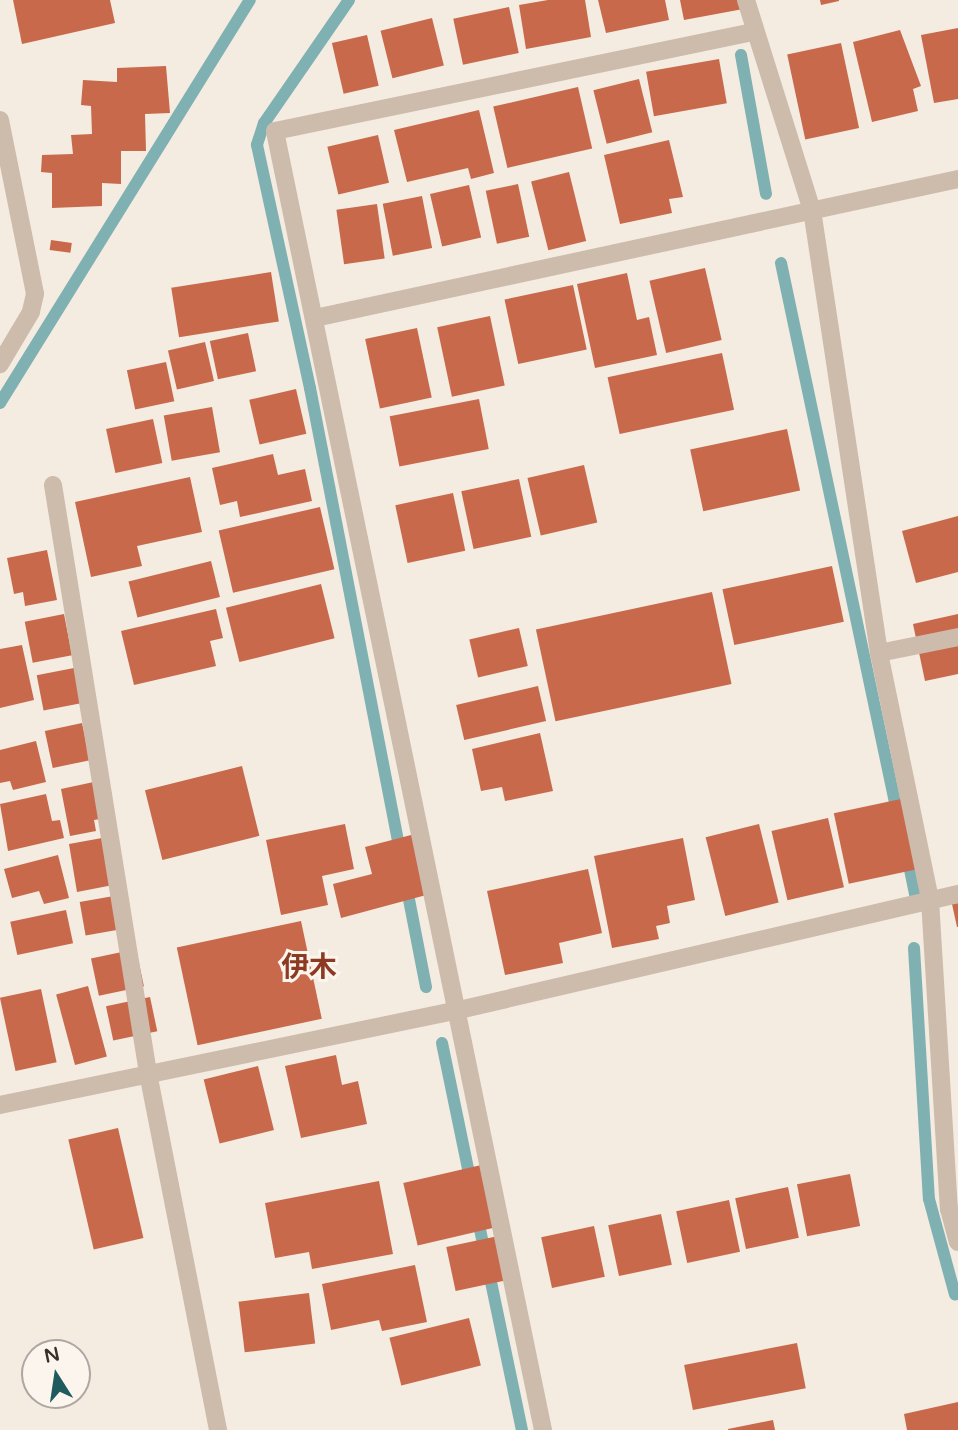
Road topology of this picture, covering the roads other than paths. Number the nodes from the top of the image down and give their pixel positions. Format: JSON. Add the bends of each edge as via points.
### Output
{"nodes":[{"id":1,"x":746,"y":0,"type":"edge"},
{"id":2,"x":753,"y":32,"type":"junction"},
{"id":3,"x":0,"y":120,"type":"edge"},
{"id":4,"x":958,"y":179,"type":"edge"},
{"id":5,"x":811,"y":210,"type":"junction"},
{"id":6,"x":315,"y":318,"type":"junction"},
{"id":7,"x":0,"y":364,"type":"edge"},
{"id":8,"x":53,"y":485,"type":"dead end"},
{"id":9,"x":958,"y":637,"type":"edge"},
{"id":10,"x":880,"y":653,"type":"junction"},
{"id":11,"x":958,"y":894,"type":"edge"},
{"id":12,"x":930,"y":900,"type":"junction"},
{"id":13,"x":459,"y":1010,"type":"junction"},
{"id":14,"x":148,"y":1073,"type":"junction"},
{"id":15,"x":0,"y":1105,"type":"edge"},
{"id":16,"x":958,"y":1242,"type":"edge"},
{"id":17,"x":218,"y":1430,"type":"edge"},
{"id":18,"x":543,"y":1430,"type":"edge"}],
"edges":[{"from":1,"to":2,"type":"street"},
{"from":2,"to":5,"type":"street"},
{"from":2,"to":6,"type":"street","via":[[275,131]]},
{"from":3,"to":7,"type":"street","via":[[35,294],[31,312]]},
{"from":4,"to":5,"type":"street"},
{"from":5,"to":6,"type":"street"},
{"from":5,"to":10,"type":"street"},
{"from":6,"to":13,"type":"street"},
{"from":8,"to":14,"type":"street"},
{"from":9,"to":10,"type":"street"},
{"from":10,"to":12,"type":"street"},
{"from":11,"to":12,"type":"street"},
{"from":12,"to":13,"type":"street"},
{"from":12,"to":16,"type":"street","via":[[949,1209]]},
{"from":13,"to":14,"type":"street"},
{"from":13,"to":18,"type":"street"},
{"from":14,"to":15,"type":"street"},
{"from":14,"to":17,"type":"street"}]}
